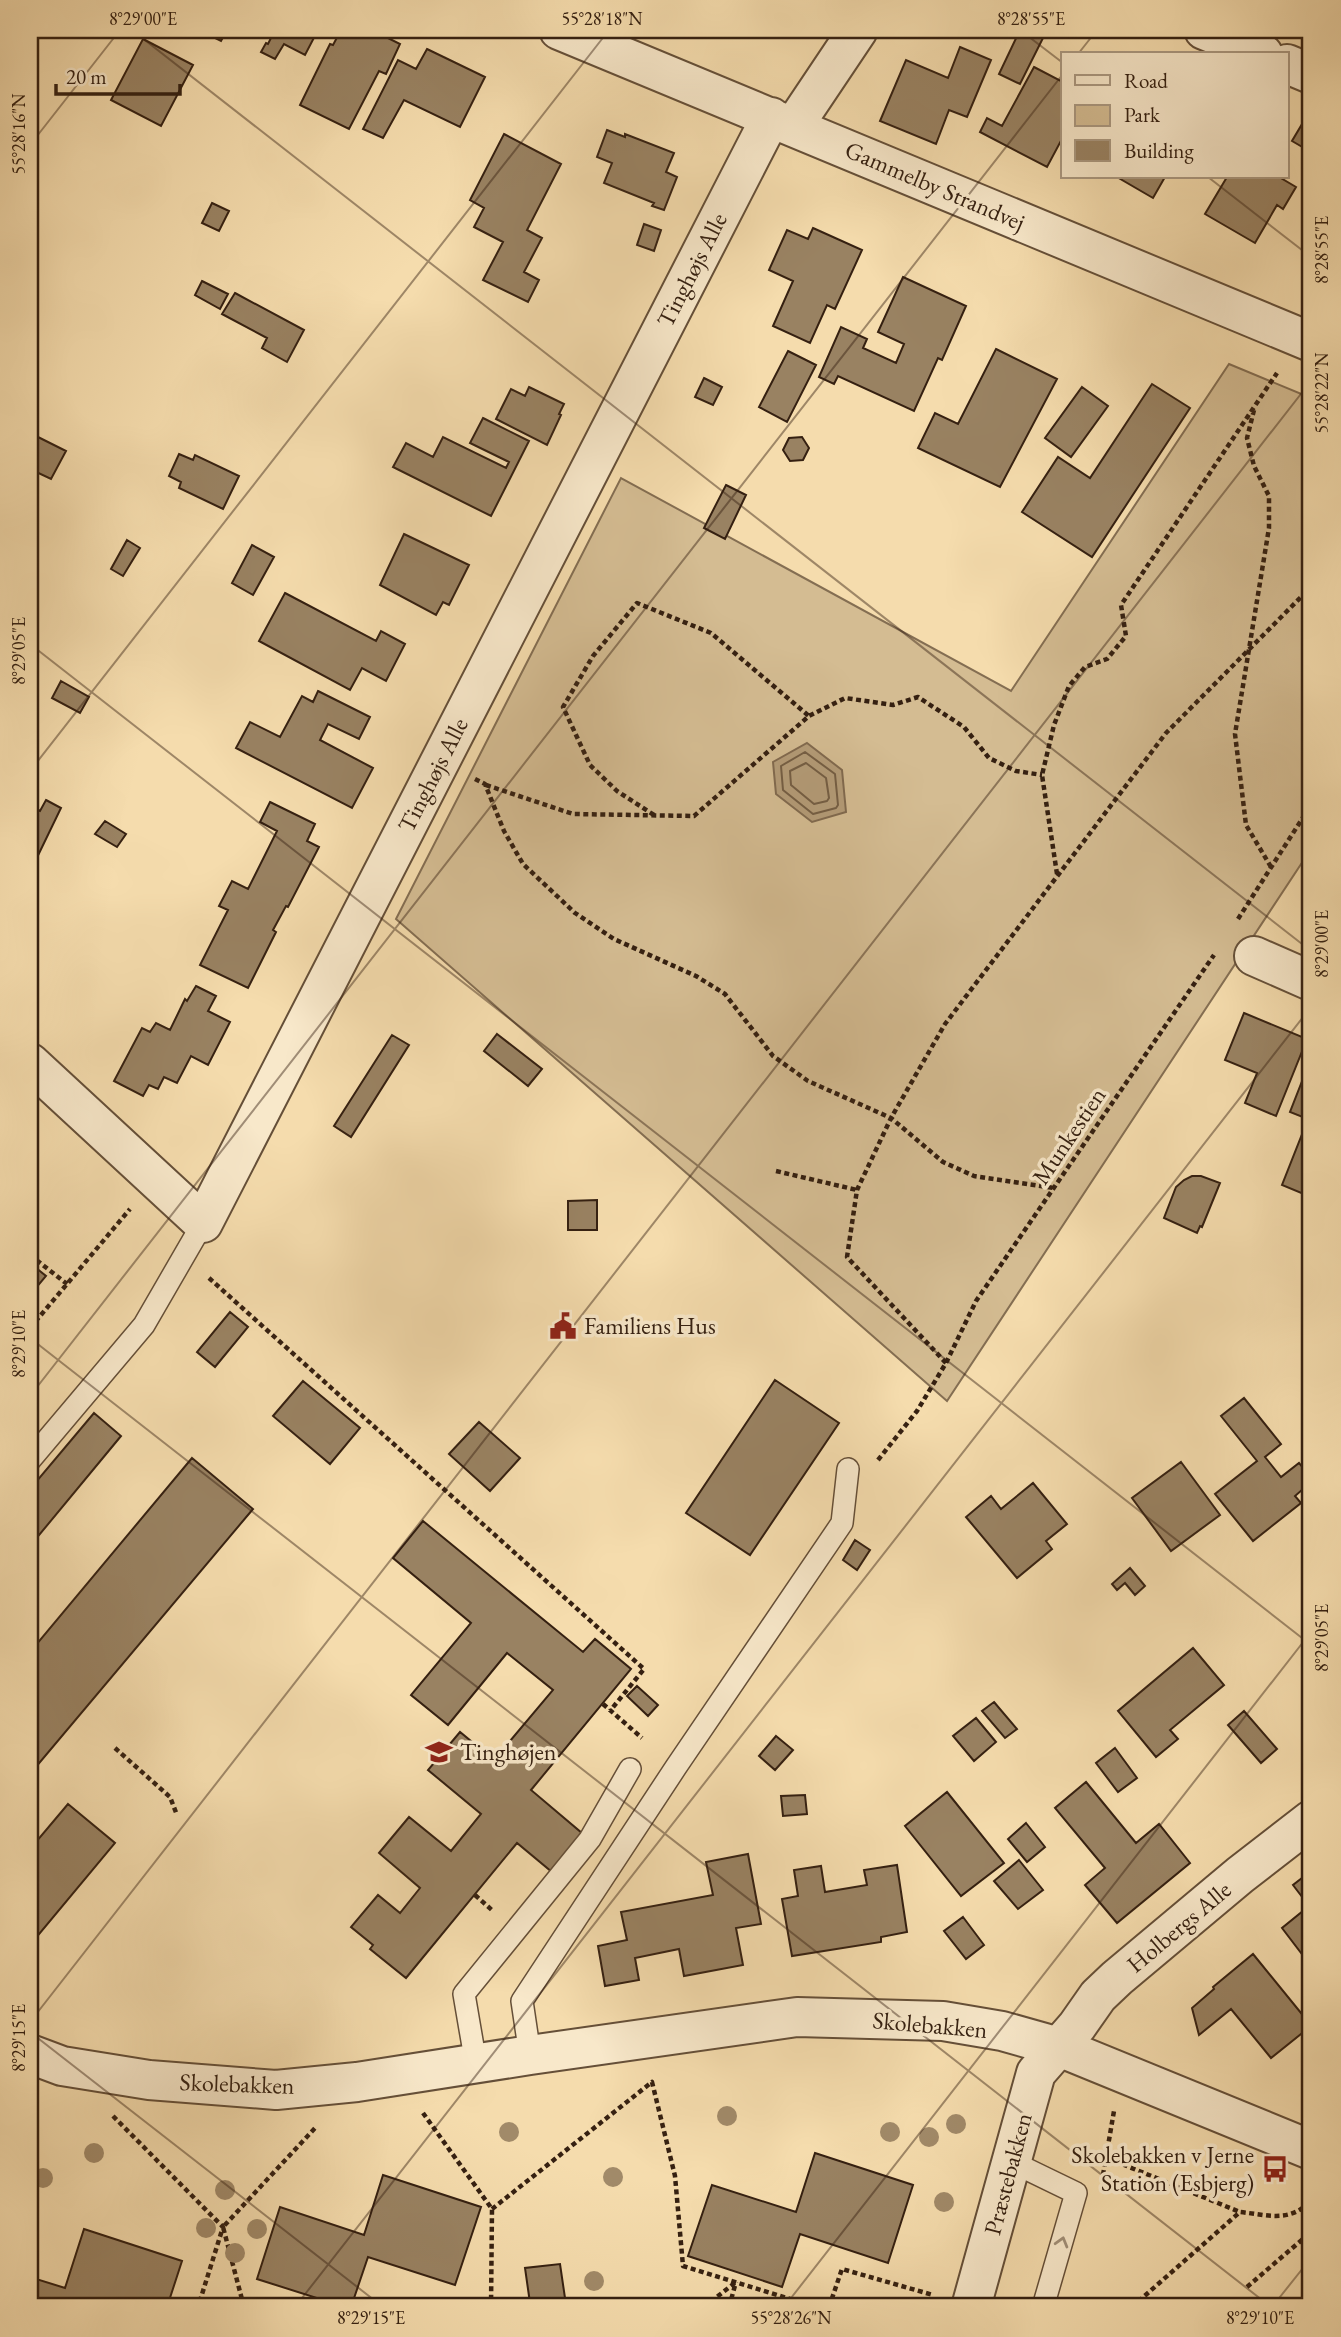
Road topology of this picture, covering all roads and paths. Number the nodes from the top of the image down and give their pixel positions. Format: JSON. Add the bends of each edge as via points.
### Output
{"nodes":[{"id":1,"x":559,"y":30,"type":"edge"},
{"id":2,"x":858,"y":30,"type":"edge"},
{"id":3,"x":1204,"y":30,"type":"edge"},
{"id":4,"x":1258,"y":52,"type":"edge"},
{"id":5,"x":1288,"y":64,"type":"edge"},
{"id":6,"x":1311,"y":74,"type":"edge"},
{"id":7,"x":782,"y":122,"type":"junction"},
{"id":8,"x":1306,"y":340,"type":"edge"},
{"id":9,"x":1255,"y":405,"type":"junction"},
{"id":10,"x":1311,"y":587,"type":"edge"},
{"id":11,"x":1250,"y":647,"type":"junction"},
{"id":12,"x":809,"y":716,"type":"junction"},
{"id":13,"x":441,"y":759,"type":"junction"},
{"id":14,"x":1042,"y":775,"type":"junction"},
{"id":15,"x":485,"y":784,"type":"junction"},
{"id":16,"x":1311,"y":804,"type":"edge"},
{"id":17,"x":655,"y":816,"type":"junction"},
{"id":18,"x":1271,"y":867,"type":"junction"},
{"id":19,"x":1057,"y":875,"type":"junction"},
{"id":20,"x":1243,"y":942,"type":"joint"},
{"id":21,"x":1217,"y":950,"type":"dead end"},
{"id":22,"x":1311,"y":981,"type":"edge"},
{"id":23,"x":30,"y":1063,"type":"edge"},
{"id":24,"x":891,"y":1118,"type":"junction"},
{"id":25,"x":776,"y":1171,"type":"dead end"},
{"id":26,"x":155,"y":1179,"type":"junction"},
{"id":27,"x":1054,"y":1188,"type":"junction"},
{"id":28,"x":857,"y":1190,"type":"junction"},
{"id":29,"x":203,"y":1223,"type":"junction"},
{"id":30,"x":30,"y":1255,"type":"edge"},
{"id":31,"x":185,"y":1256,"type":"junction"},
{"id":32,"x":67,"y":1284,"type":"junction"},
{"id":33,"x":30,"y":1328,"type":"edge"},
{"id":34,"x":946,"y":1363,"type":"junction"},
{"id":35,"x":30,"y":1460,"type":"edge"},
{"id":36,"x":848,"y":1469,"type":"joint"},
{"id":37,"x":610,"y":1711,"type":"dead end"},
{"id":38,"x":115,"y":1748,"type":"dead end"},
{"id":39,"x":630,"y":1769,"type":"dead end"},
{"id":40,"x":177,"y":1815,"type":"dead end"},
{"id":41,"x":1311,"y":1820,"type":"edge"},
{"id":42,"x":1059,"y":2047,"type":"junction"},
{"id":43,"x":30,"y":2054,"type":"edge"},
{"id":44,"x":530,"y":2055,"type":"junction"},
{"id":45,"x":476,"y":2064,"type":"junction"},
{"id":46,"x":397,"y":2077,"type":"junction"},
{"id":47,"x":357,"y":2082,"type":"junction"},
{"id":48,"x":110,"y":2113,"type":"dead end"},
{"id":49,"x":1311,"y":2150,"type":"edge"},
{"id":50,"x":1107,"y":2158,"type":"dead end"},
{"id":51,"x":1012,"y":2162,"type":"junction"},
{"id":52,"x":1311,"y":2201,"type":"edge"},
{"id":53,"x":492,"y":2209,"type":"junction"},
{"id":54,"x":1240,"y":2212,"type":"junction"},
{"id":55,"x":223,"y":2227,"type":"junction"},
{"id":56,"x":1311,"y":2232,"type":"edge"},
{"id":57,"x":1311,"y":2263,"type":"edge"},
{"id":58,"x":1305,"y":2268,"type":"dead end"},
{"id":59,"x":736,"y":2281,"type":"junction"},
{"id":60,"x":1247,"y":2287,"type":"dead end"},
{"id":61,"x":198,"y":2307,"type":"edge"},
{"id":62,"x":244,"y":2307,"type":"edge"},
{"id":63,"x":491,"y":2307,"type":"edge"},
{"id":64,"x":704,"y":2307,"type":"edge"},
{"id":65,"x":729,"y":2307,"type":"edge"},
{"id":66,"x":816,"y":2307,"type":"edge"},
{"id":67,"x":829,"y":2307,"type":"edge"},
{"id":68,"x":971,"y":2307,"type":"edge"},
{"id":69,"x":1043,"y":2307,"type":"edge"},
{"id":70,"x":1132,"y":2307,"type":"edge"}],
"edges":[{"from":1,"to":7,"type":"street","name":"Gammelby Strandvej"},
{"from":2,"to":7,"type":"street","name":"Tinghøjs Alle"},
{"from":3,"to":4,"type":"street"},
{"from":5,"to":6,"type":"street"},
{"from":7,"to":8,"type":"street","name":"Gammelby Strandvej"},
{"from":7,"to":13,"type":"street","name":"Tinghøjs Alle"},
{"from":8,"to":9,"type":"path"},
{"from":9,"to":11,"type":"path","via":[[1247,438],[1269,496],[1269,518]]},
{"from":9,"to":14,"type":"path","via":[[1121,605],[1126,636],[1107,659],[1085,667],[1069,686]]},
{"from":10,"to":11,"type":"path"},
{"from":11,"to":18,"type":"path","via":[[1235,734],[1246,825]]},
{"from":11,"to":19,"type":"path","via":[[1166,733]]},
{"from":12,"to":14,"type":"path","via":[[845,698],[893,705],[918,697],[964,727],[989,758],[1016,771]]},
{"from":12,"to":17,"type":"path","via":[[694,816]]},
{"from":12,"to":17,"type":"path","via":[[711,633],[637,603],[593,656],[563,706],[590,765],[617,791]]},
{"from":13,"to":15,"type":"path"},
{"from":13,"to":29,"type":"street","name":"Tinghøjs Alle"},
{"from":14,"to":19,"type":"path"},
{"from":15,"to":17,"type":"path","via":[[573,814]]},
{"from":15,"to":24,"type":"path","via":[[523,864],[575,914],[614,939],[725,994],[773,1056],[808,1080]]},
{"from":16,"to":18,"type":"path"},
{"from":18,"to":20,"type":"path"},
{"from":19,"to":24,"type":"path","via":[[945,1024]]},
{"from":20,"to":22,"type":"street"},
{"from":21,"to":27,"type":"path","name":"Munkestien"},
{"from":23,"to":26,"type":"street"},
{"from":24,"to":27,"type":"path","via":[[943,1162],[974,1176]]},
{"from":24,"to":28,"type":"path"},
{"from":25,"to":28,"type":"path"},
{"from":26,"to":29,"type":"street"},
{"from":26,"to":32,"type":"path"},
{"from":27,"to":34,"type":"path","name":"Munkestien","via":[[976,1301]]},
{"from":28,"to":34,"type":"path","via":[[847,1257]]},
{"from":29,"to":31,"type":"lane"},
{"from":30,"to":32,"type":"path"},
{"from":31,"to":35,"type":"lane","via":[[144,1325]]},
{"from":31,"to":37,"type":"path","via":[[644,1669]]},
{"from":32,"to":33,"type":"path"},
{"from":34,"to":36,"type":"path","name":"Munkestien","via":[[874,1466]]},
{"from":36,"to":44,"type":"lane","via":[[842,1522],[522,2001]]},
{"from":38,"to":40,"type":"path","via":[[170,1797]]},
{"from":39,"to":45,"type":"lane","via":[[590,1839],[464,1994]]},
{"from":41,"to":42,"type":"street","name":"Holbergs Alle","via":[[1098,1996]]},
{"from":42,"to":44,"type":"street","name":"Skolebakken","via":[[943,2021],[797,2017]]},
{"from":42,"to":49,"type":"street","name":"Skolebakken"},
{"from":42,"to":51,"type":"street","name":"Præstebakken","via":[[1036,2073]]},
{"from":43,"to":47,"type":"street","name":"Skolebakken","via":[[62,2066],[149,2080],[276,2090]]},
{"from":44,"to":45,"type":"street","name":"Skolebakken"},
{"from":45,"to":46,"type":"street","name":"Skolebakken"},
{"from":46,"to":47,"type":"street","name":"Skolebakken"},
{"from":46,"to":53,"type":"path"},
{"from":47,"to":55,"type":"path"},
{"from":48,"to":55,"type":"path"},
{"from":50,"to":54,"type":"path"},
{"from":51,"to":68,"type":"street","name":"Præstebakken"},
{"from":69,"to":51,"type":"lane","one_way":true,"via":[[1076,2193]]},
{"from":52,"to":54,"type":"path","via":[[1300,2212],[1282,2217]]},
{"from":53,"to":59,"type":"path","via":[[652,2082],[675,2176],[683,2266]]},
{"from":53,"to":63,"type":"path"},
{"from":54,"to":70,"type":"path"},
{"from":55,"to":61,"type":"path"},
{"from":55,"to":62,"type":"path"},
{"from":56,"to":60,"type":"path"},
{"from":57,"to":58,"type":"path"},
{"from":59,"to":64,"type":"path"},
{"from":59,"to":65,"type":"path"},
{"from":59,"to":66,"type":"path"},
{"from":67,"to":68,"type":"path","via":[[842,2269]]}]}
